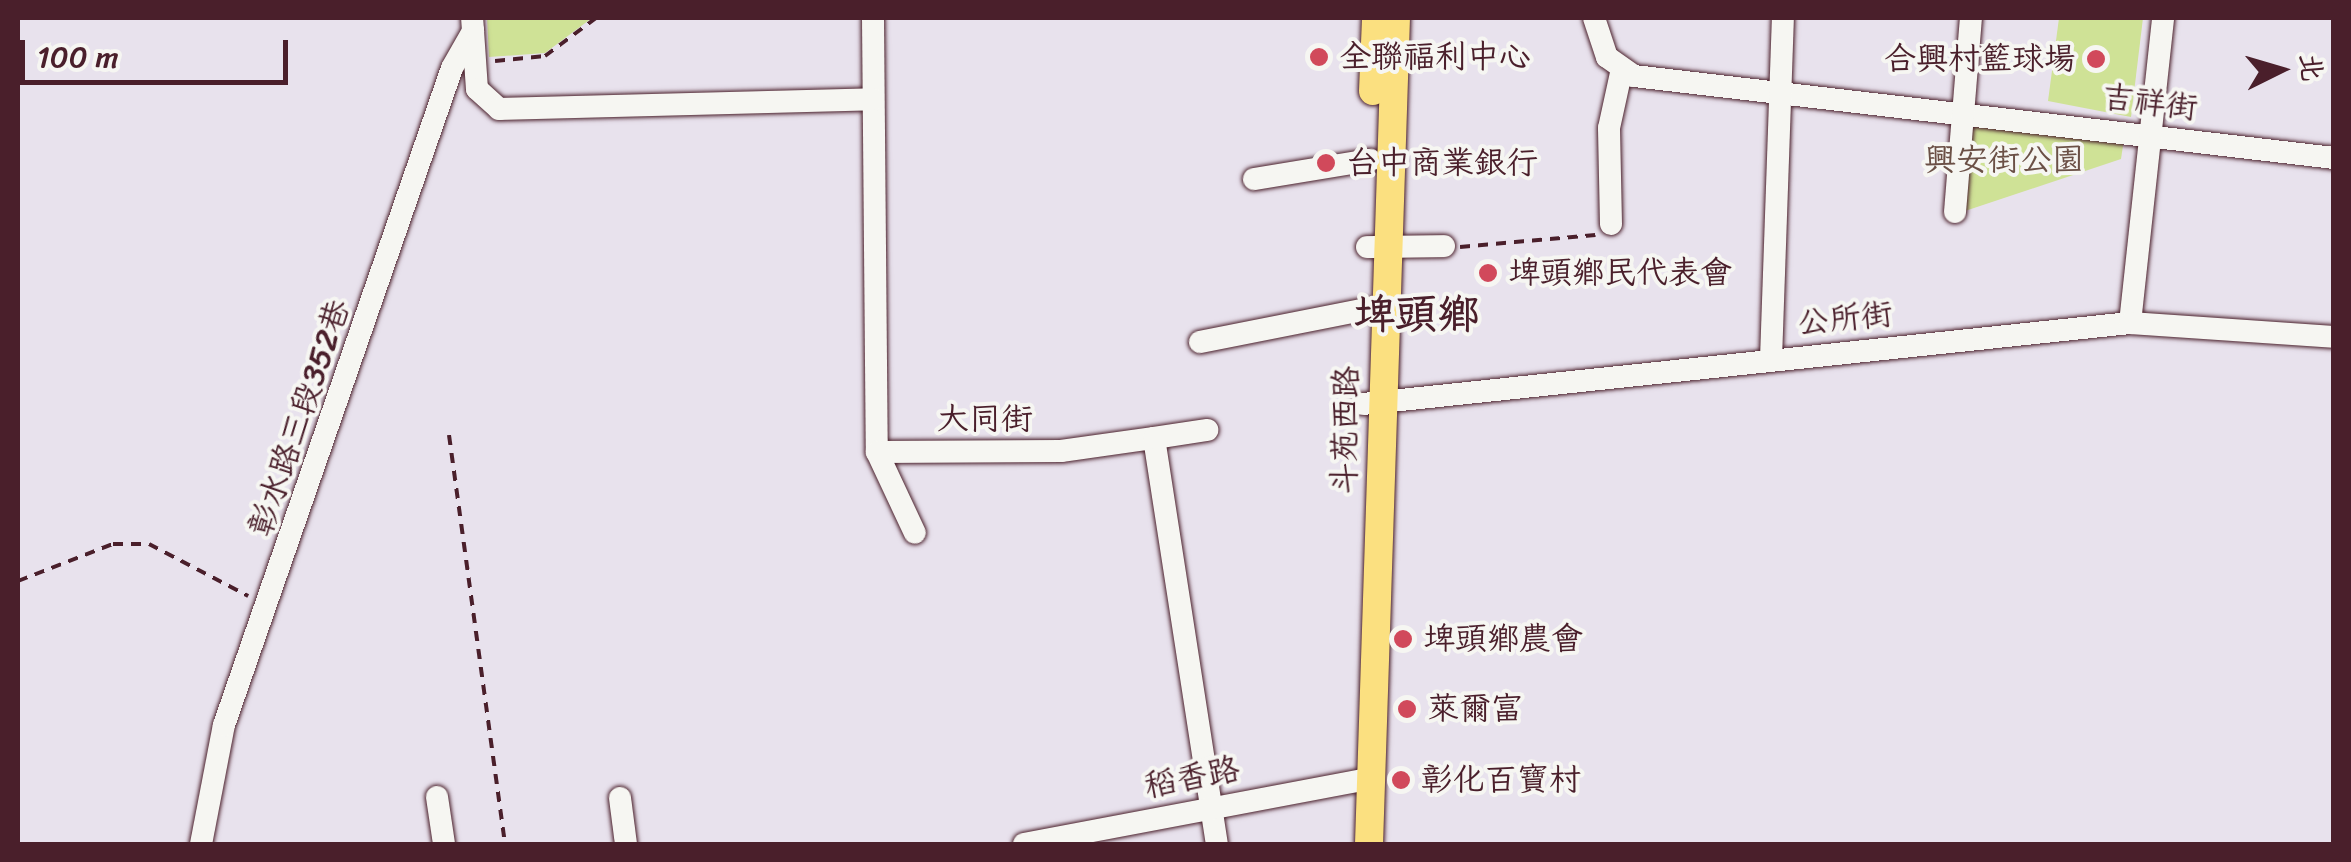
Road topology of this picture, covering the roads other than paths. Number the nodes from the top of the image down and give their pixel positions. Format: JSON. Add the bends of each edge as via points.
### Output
{"nodes":[{"id":1,"x":874,"y":18,"type":"edge"},
{"id":2,"x":1376,"y":18,"type":"edge"},
{"id":3,"x":1396,"y":18,"type":"edge"},
{"id":4,"x":1594,"y":18,"type":"edge"},
{"id":5,"x":1782,"y":18,"type":"edge"},
{"id":6,"x":1971,"y":18,"type":"edge"},
{"id":7,"x":2163,"y":18,"type":"edge"},
{"id":8,"x":473,"y":24,"type":"edge"},
{"id":9,"x":1621,"y":72,"type":"junction"},
{"id":10,"x":1780,"y":91,"type":"junction"},
{"id":11,"x":873,"y":98,"type":"junction"},
{"id":12,"x":1963,"y":110,"type":"junction"},
{"id":13,"x":2147,"y":136,"type":"junction"},
{"id":14,"x":2334,"y":158,"type":"edge"},
{"id":15,"x":1370,"y":160,"type":"junction"},
{"id":16,"x":1254,"y":180,"type":"dead end"},
{"id":17,"x":1956,"y":212,"type":"dead end"},
{"id":18,"x":1611,"y":224,"type":"road end"},
{"id":19,"x":1444,"y":246,"type":"road end"},
{"id":20,"x":1376,"y":249,"type":"junction"},
{"id":21,"x":1366,"y":309,"type":"junction"},
{"id":22,"x":2130,"y":323,"type":"junction"},
{"id":23,"x":2334,"y":337,"type":"edge"},
{"id":24,"x":1200,"y":342,"type":"dead end"},
{"id":25,"x":1771,"y":360,"type":"junction"},
{"id":26,"x":1372,"y":403,"type":"junction"},
{"id":27,"x":1207,"y":430,"type":"dead end"},
{"id":28,"x":1154,"y":438,"type":"junction"},
{"id":29,"x":877,"y":452,"type":"junction"},
{"id":30,"x":915,"y":533,"type":"dead end"},
{"id":31,"x":1364,"y":779,"type":"junction"},
{"id":32,"x":437,"y":798,"type":"dead end"},
{"id":33,"x":620,"y":798,"type":"dead end"},
{"id":34,"x":1211,"y":806,"type":"junction"},
{"id":35,"x":201,"y":844,"type":"edge"},
{"id":36,"x":444,"y":844,"type":"edge"},
{"id":37,"x":626,"y":844,"type":"edge"},
{"id":38,"x":1024,"y":844,"type":"edge"},
{"id":39,"x":1217,"y":844,"type":"edge"},
{"id":40,"x":1351,"y":844,"type":"edge"},
{"id":41,"x":1369,"y":844,"type":"edge"}],
"edges":[{"from":1,"to":11,"type":"street"},
{"from":2,"to":15,"type":"main road","name":"斗苑西路"},
{"from":3,"to":20,"type":"main road","name":"斗苑西路"},
{"from":4,"to":9,"type":"street","via":[[1607,58]]},
{"from":5,"to":10,"type":"street"},
{"from":6,"to":12,"type":"street"},
{"from":7,"to":13,"type":"street"},
{"from":8,"to":11,"type":"street","via":[[477,89],[500,110]]},
{"from":8,"to":35,"type":"street","name":"彰水路三段352巷","via":[[452,68],[224,725]]},
{"from":9,"to":10,"type":"street","name":"吉祥街"},
{"from":9,"to":18,"type":"street","via":[[1609,128]]},
{"from":10,"to":12,"type":"street","name":"吉祥街"},
{"from":10,"to":25,"type":"street"},
{"from":11,"to":29,"type":"street"},
{"from":12,"to":13,"type":"street","name":"吉祥街"},
{"from":12,"to":17,"type":"street"},
{"from":13,"to":14,"type":"street","name":"吉祥街"},
{"from":13,"to":22,"type":"street"},
{"from":15,"to":16,"type":"street"},
{"from":15,"to":20,"type":"main road","name":"斗苑西路"},
{"from":19,"to":20,"type":"street"},
{"from":20,"to":21,"type":"main road","name":"斗苑西路"},
{"from":20,"to":26,"type":"main road","name":"斗苑西路"},
{"from":21,"to":24,"type":"street"},
{"from":21,"to":26,"type":"main road","name":"斗苑西路"},
{"from":22,"to":23,"type":"street","name":"公所街"},
{"from":22,"to":25,"type":"street","name":"公所街"},
{"from":25,"to":26,"type":"street","name":"公所街"},
{"from":26,"to":31,"type":"main road","name":"斗苑西路"},
{"from":27,"to":28,"type":"street","name":"大同街"},
{"from":28,"to":29,"type":"street","name":"大同街","via":[[1060,451]]},
{"from":28,"to":34,"type":"street"},
{"from":29,"to":30,"type":"street"},
{"from":31,"to":34,"type":"street","name":"稻香路"},
{"from":31,"to":40,"type":"main road","name":"斗苑西路"},
{"from":31,"to":41,"type":"main road","name":"斗苑西路"},
{"from":32,"to":36,"type":"street"},
{"from":33,"to":37,"type":"street"},
{"from":34,"to":38,"type":"street","name":"稻香路"},
{"from":34,"to":39,"type":"street"}]}
